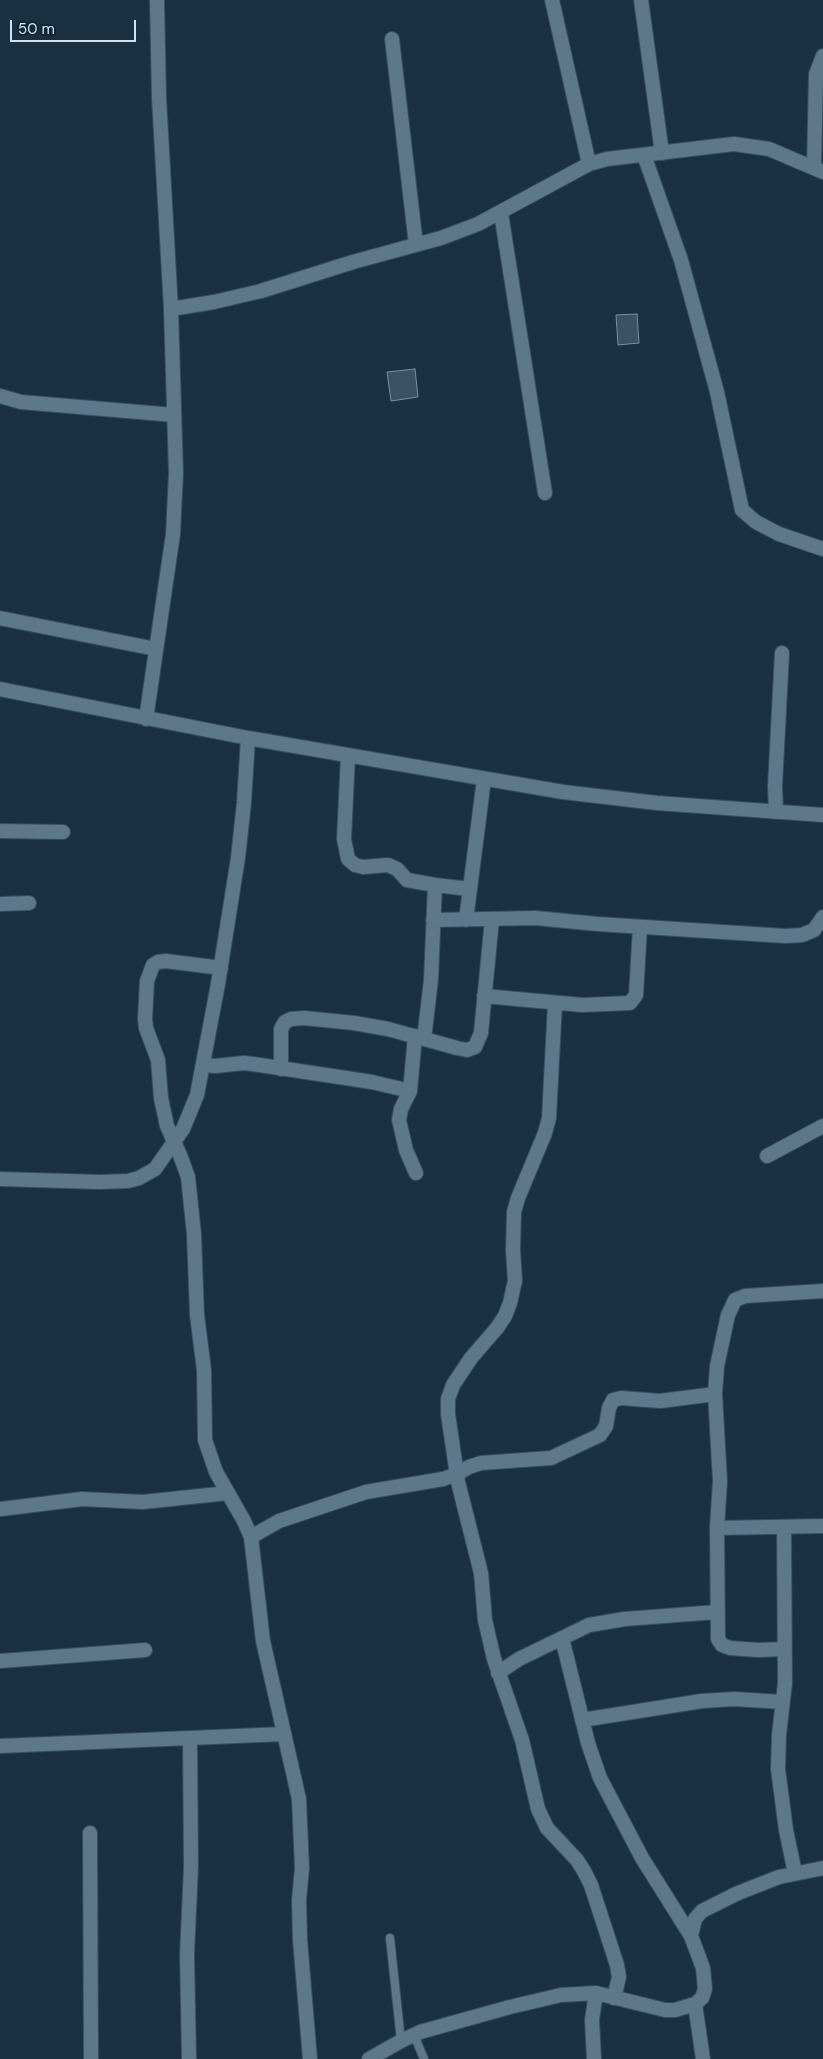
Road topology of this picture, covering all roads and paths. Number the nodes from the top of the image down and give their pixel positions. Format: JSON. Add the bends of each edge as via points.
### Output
{"nodes":[{"id":1,"x":156,"y":0,"type":"edge"},
{"id":2,"x":552,"y":0,"type":"edge"},
{"id":3,"x":640,"y":0,"type":"edge"},
{"id":4,"x":392,"y":39,"type":"dead end"},
{"id":5,"x":823,"y":56,"type":"edge"},
{"id":6,"x":662,"y":154,"type":"junction"},
{"id":7,"x":644,"y":155,"type":"junction"},
{"id":8,"x":589,"y":164,"type":"junction"},
{"id":9,"x":818,"y":170,"type":"edge"},
{"id":10,"x":501,"y":213,"type":"junction"},
{"id":11,"x":416,"y":245,"type":"junction"},
{"id":12,"x":171,"y":309,"type":"junction"},
{"id":13,"x":0,"y":396,"type":"edge"},
{"id":14,"x":174,"y":415,"type":"junction"},
{"id":15,"x":545,"y":493,"type":"dead end"},
{"id":16,"x":823,"y":549,"type":"edge"},
{"id":17,"x":0,"y":618,"type":"edge"},
{"id":18,"x":156,"y":649,"type":"junction"},
{"id":19,"x":782,"y":653,"type":"dead end"},
{"id":20,"x":0,"y":689,"type":"edge"},
{"id":21,"x":146,"y":719,"type":"junction"},
{"id":22,"x":248,"y":738,"type":"junction"},
{"id":23,"x":348,"y":755,"type":"junction"},
{"id":24,"x":484,"y":779,"type":"junction"},
{"id":25,"x":776,"y":812,"type":"junction"},
{"id":26,"x":823,"y":815,"type":"edge"},
{"id":27,"x":0,"y":832,"type":"edge"},
{"id":28,"x":63,"y":832,"type":"dead end"},
{"id":29,"x":435,"y":885,"type":"junction"},
{"id":30,"x":470,"y":889,"type":"junction"},
{"id":31,"x":29,"y":903,"type":"dead end"},
{"id":32,"x":0,"y":904,"type":"edge"},
{"id":33,"x":823,"y":916,"type":"edge"},
{"id":34,"x":492,"y":919,"type":"junction"},
{"id":35,"x":433,"y":920,"type":"junction"},
{"id":36,"x":466,"y":920,"type":"junction"},
{"id":37,"x":640,"y":927,"type":"junction"},
{"id":38,"x":221,"y":968,"type":"junction"},
{"id":39,"x":484,"y":996,"type":"junction"},
{"id":40,"x":555,"y":1003,"type":"junction"},
{"id":41,"x":419,"y":1038,"type":"junction"},
{"id":42,"x":202,"y":1065,"type":"junction"},
{"id":43,"x":281,"y":1069,"type":"junction"},
{"id":44,"x":410,"y":1091,"type":"junction"},
{"id":45,"x":823,"y":1126,"type":"edge"},
{"id":46,"x":174,"y":1144,"type":"junction"},
{"id":47,"x":767,"y":1156,"type":"dead end"},
{"id":48,"x":416,"y":1173,"type":"dead end"},
{"id":49,"x":0,"y":1179,"type":"edge"},
{"id":50,"x":823,"y":1291,"type":"edge"},
{"id":51,"x":715,"y":1394,"type":"junction"},
{"id":52,"x":458,"y":1474,"type":"junction"},
{"id":53,"x":228,"y":1493,"type":"junction"},
{"id":54,"x":1,"y":1509,"type":"edge"},
{"id":55,"x":823,"y":1526,"type":"edge"},
{"id":56,"x":784,"y":1527,"type":"junction"},
{"id":57,"x":717,"y":1528,"type":"junction"},
{"id":58,"x":251,"y":1537,"type":"junction"},
{"id":59,"x":717,"y":1612,"type":"junction"},
{"id":60,"x":562,"y":1638,"type":"junction"},
{"id":61,"x":784,"y":1649,"type":"junction"},
{"id":62,"x":145,"y":1650,"type":"dead end"},
{"id":63,"x":0,"y":1661,"type":"edge"},
{"id":64,"x":498,"y":1673,"type":"junction"},
{"id":65,"x":782,"y":1702,"type":"junction"},
{"id":66,"x":582,"y":1720,"type":"junction"},
{"id":67,"x":284,"y":1734,"type":"junction"},
{"id":68,"x":190,"y":1738,"type":"junction"},
{"id":69,"x":0,"y":1746,"type":"edge"},
{"id":70,"x":90,"y":1833,"type":"dead end"},
{"id":71,"x":823,"y":1868,"type":"edge"},
{"id":72,"x":795,"y":1873,"type":"junction"},
{"id":73,"x":691,"y":1936,"type":"junction"},
{"id":74,"x":390,"y":1938,"type":"dead end"},
{"id":75,"x":596,"y":1993,"type":"junction"},
{"id":76,"x":614,"y":1998,"type":"junction"},
{"id":77,"x":695,"y":2004,"type":"junction"},
{"id":78,"x":414,"y":2034,"type":"junction"},
{"id":79,"x":401,"y":2041,"type":"junction"},
{"id":80,"x":91,"y":2059,"type":"edge"},
{"id":81,"x":189,"y":2059,"type":"edge"},
{"id":82,"x":310,"y":2059,"type":"edge"},
{"id":83,"x":369,"y":2059,"type":"edge"},
{"id":84,"x":424,"y":2059,"type":"edge"},
{"id":85,"x":594,"y":2059,"type":"edge"},
{"id":86,"x":703,"y":2059,"type":"edge"}],
"edges":[{"from":1,"to":12,"type":"street"},
{"from":2,"to":8,"type":"street"},
{"from":3,"to":6,"type":"street"},
{"from":4,"to":11,"type":"street"},
{"from":5,"to":9,"type":"street","via":[[816,74]]},
{"from":6,"to":7,"type":"street"},
{"from":6,"to":9,"type":"street","via":[[734,144],[756,146]]},
{"from":7,"to":8,"type":"street"},
{"from":7,"to":16,"type":"street","via":[[684,269],[717,392],[742,510],[779,534]]},
{"from":8,"to":10,"type":"street"},
{"from":10,"to":11,"type":"street","via":[[469,228]]},
{"from":10,"to":15,"type":"street"},
{"from":11,"to":12,"type":"street","via":[[261,291]]},
{"from":12,"to":14,"type":"street"},
{"from":13,"to":14,"type":"street","via":[[21,402]]},
{"from":14,"to":18,"type":"street","via":[[173,534]]},
{"from":17,"to":18,"type":"street"},
{"from":18,"to":21,"type":"street"},
{"from":19,"to":25,"type":"street"},
{"from":20,"to":21,"type":"street"},
{"from":21,"to":22,"type":"street"},
{"from":22,"to":23,"type":"street"},
{"from":22,"to":38,"type":"street","via":[[239,848]]},
{"from":23,"to":24,"type":"street"},
{"from":23,"to":29,"type":"street","via":[[344,839],[348,859],[362,867],[388,865],[408,880]]},
{"from":24,"to":25,"type":"street","via":[[657,803]]},
{"from":24,"to":30,"type":"street"},
{"from":25,"to":26,"type":"street"},
{"from":27,"to":28,"type":"street"},
{"from":29,"to":30,"type":"street"},
{"from":29,"to":35,"type":"street"},
{"from":30,"to":36,"type":"street"},
{"from":31,"to":32,"type":"street"},
{"from":33,"to":37,"type":"street","via":[[814,930],[802,935]]},
{"from":34,"to":36,"type":"street"},
{"from":34,"to":37,"type":"street","via":[[534,918]]},
{"from":34,"to":39,"type":"street"},
{"from":35,"to":36,"type":"street"},
{"from":35,"to":41,"type":"street","via":[[431,980]]},
{"from":37,"to":40,"type":"street","via":[[636,995],[630,1003],[600,1006]]},
{"from":38,"to":42,"type":"street"},
{"from":38,"to":46,"type":"street","via":[[166,961],[153,965],[150,972],[146,1028],[158,1060],[161,1098]]},
{"from":39,"to":40,"type":"street"},
{"from":39,"to":41,"type":"street","via":[[481,1033],[475,1047],[467,1050]]},
{"from":40,"to":52,"type":"street","via":[[549,1118],[514,1212],[515,1281],[510,1303],[497,1328],[453,1384],[448,1399],[449,1430]]},
{"from":41,"to":43,"type":"street","via":[[354,1023],[291,1019],[281,1029]]},
{"from":41,"to":44,"type":"street"},
{"from":42,"to":43,"type":"street","via":[[244,1063]]},
{"from":42,"to":46,"type":"street","via":[[194,1106]]},
{"from":43,"to":44,"type":"street"},
{"from":44,"to":48,"type":"street","via":[[399,1120]]},
{"from":45,"to":47,"type":"street"},
{"from":46,"to":49,"type":"street","via":[[155,1169],[128,1181]]},
{"from":46,"to":53,"type":"street","via":[[185,1166],[189,1189],[204,1370],[205,1440],[211,1462]]},
{"from":50,"to":51,"type":"street","via":[[745,1296],[735,1300],[728,1316],[717,1366]]},
{"from":51,"to":52,"type":"street","via":[[660,1400],[613,1400],[608,1408],[606,1426],[600,1434],[581,1445],[551,1458],[481,1462]]},
{"from":51,"to":57,"type":"street","via":[[720,1481]]},
{"from":52,"to":58,"type":"street","via":[[366,1492],[279,1521]]},
{"from":52,"to":64,"type":"street","via":[[477,1554],[485,1620]]},
{"from":53,"to":54,"type":"street","via":[[143,1502],[82,1500]]},
{"from":53,"to":58,"type":"street"},
{"from":55,"to":56,"type":"street"},
{"from":56,"to":57,"type":"street"},
{"from":56,"to":61,"type":"street"},
{"from":57,"to":59,"type":"street"},
{"from":58,"to":67,"type":"street","via":[[263,1641]]},
{"from":59,"to":60,"type":"street","via":[[603,1622]]},
{"from":59,"to":61,"type":"street","via":[[718,1639],[722,1645],[748,1650]]},
{"from":60,"to":64,"type":"street","via":[[518,1659]]},
{"from":60,"to":66,"type":"street"},
{"from":61,"to":65,"type":"street"},
{"from":62,"to":63,"type":"street"},
{"from":64,"to":76,"type":"street","via":[[522,1740],[538,1809],[547,1828],[576,1860],[591,1885],[617,1965]]},
{"from":65,"to":66,"type":"street","via":[[702,1701]]},
{"from":65,"to":72,"type":"street","via":[[778,1735],[779,1784]]},
{"from":66,"to":73,"type":"street","via":[[600,1778],[642,1858]]},
{"from":67,"to":68,"type":"street"},
{"from":67,"to":82,"type":"street","via":[[302,1825],[300,1940]]},
{"from":68,"to":69,"type":"street"},
{"from":68,"to":81,"type":"street"},
{"from":70,"to":80,"type":"street"},
{"from":71,"to":72,"type":"street"},
{"from":72,"to":73,"type":"street","via":[[711,1905],[695,1919]]},
{"from":73,"to":77,"type":"street","via":[[706,1978],[702,1998]]},
{"from":74,"to":79,"type":"lane"},
{"from":75,"to":76,"type":"street"},
{"from":75,"to":78,"type":"street","via":[[560,1994]]},
{"from":75,"to":85,"type":"street","via":[[592,2020]]},
{"from":76,"to":77,"type":"street","via":[[665,2010]]},
{"from":77,"to":86,"type":"street"},
{"from":78,"to":79,"type":"street"},
{"from":78,"to":84,"type":"lane"},
{"from":79,"to":83,"type":"street"}]}
